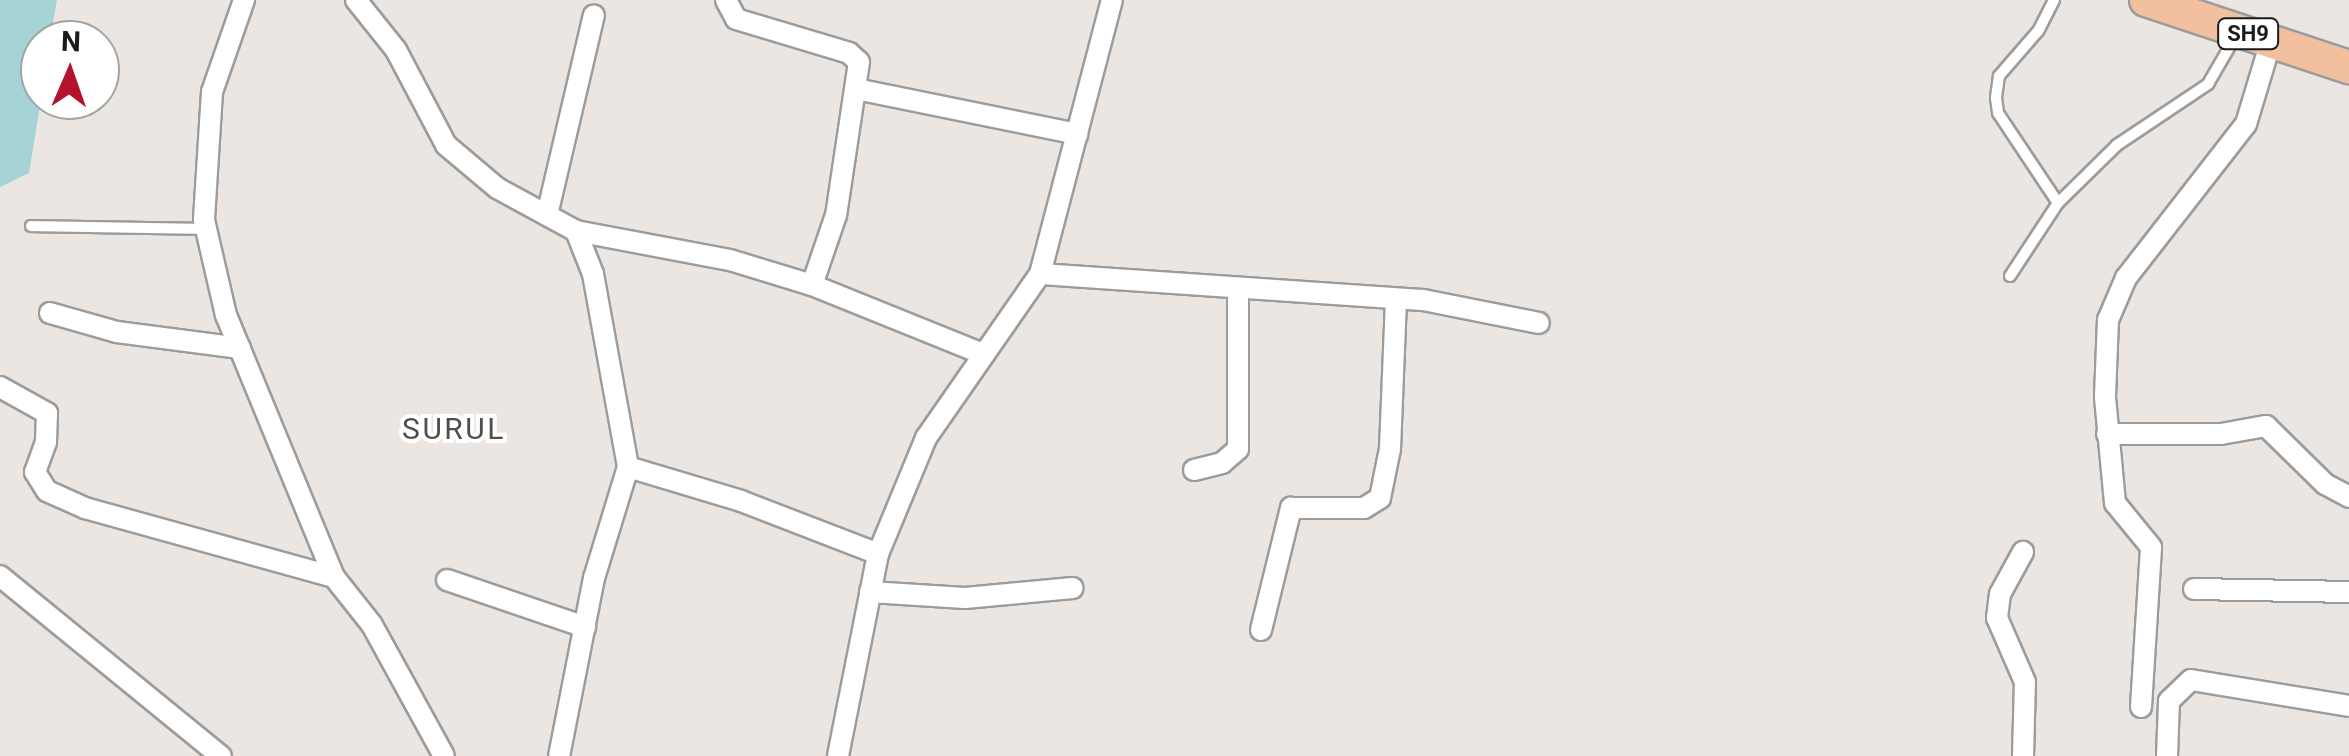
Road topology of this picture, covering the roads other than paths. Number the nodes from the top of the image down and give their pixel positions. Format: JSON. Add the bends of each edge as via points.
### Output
{"nodes":[{"id":1,"x":244,"y":0,"type":"edge"},
{"id":2,"x":356,"y":0,"type":"edge"},
{"id":3,"x":726,"y":0,"type":"edge"},
{"id":4,"x":1112,"y":0,"type":"edge"},
{"id":5,"x":2054,"y":0,"type":"edge"},
{"id":6,"x":2146,"y":0,"type":"edge"},
{"id":7,"x":594,"y":14,"type":"dead end"},
{"id":8,"x":2238,"y":31,"type":"junction"},
{"id":9,"x":2272,"y":41,"type":"junction"},
{"id":10,"x":2349,"y":67,"type":"edge"},
{"id":11,"x":856,"y":88,"type":"junction"},
{"id":12,"x":1077,"y":134,"type":"junction"},
{"id":13,"x":2058,"y":203,"type":"junction"},
{"id":14,"x":547,"y":215,"type":"junction"},
{"id":15,"x":31,"y":226,"type":"dead end"},
{"id":16,"x":206,"y":229,"type":"junction"},
{"id":17,"x":576,"y":231,"type":"junction"},
{"id":18,"x":1040,"y":274,"type":"junction"},
{"id":19,"x":2010,"y":276,"type":"dead end"},
{"id":20,"x":812,"y":285,"type":"junction"},
{"id":21,"x":1238,"y":290,"type":"junction"},
{"id":22,"x":1396,"y":300,"type":"junction"},
{"id":23,"x":50,"y":314,"type":"dead end"},
{"id":24,"x":1539,"y":324,"type":"dead end"},
{"id":25,"x":240,"y":348,"type":"junction"},
{"id":26,"x":980,"y":353,"type":"junction"},
{"id":27,"x":0,"y":387,"type":"edge"},
{"id":28,"x":2106,"y":434,"type":"junction"},
{"id":29,"x":628,"y":467,"type":"junction"},
{"id":30,"x":1194,"y":470,"type":"dead end"},
{"id":31,"x":2349,"y":497,"type":"edge"},
{"id":32,"x":2023,"y":552,"type":"dead end"},
{"id":33,"x":878,"y":554,"type":"junction"},
{"id":34,"x":0,"y":576,"type":"edge"},
{"id":35,"x":334,"y":577,"type":"junction"},
{"id":36,"x":446,"y":580,"type":"dead end"},
{"id":37,"x":1073,"y":588,"type":"dead end"},
{"id":38,"x":2194,"y":588,"type":"dead end"},
{"id":39,"x":870,"y":592,"type":"junction"},
{"id":40,"x":2349,"y":592,"type":"edge"},
{"id":41,"x":585,"y":626,"type":"junction"},
{"id":42,"x":1261,"y":630,"type":"dead end"},
{"id":43,"x":2141,"y":706,"type":"dead end"},
{"id":44,"x":2349,"y":706,"type":"edge"},
{"id":45,"x":220,"y":756,"type":"edge"},
{"id":46,"x":444,"y":756,"type":"edge"},
{"id":47,"x":559,"y":756,"type":"edge"},
{"id":48,"x":838,"y":756,"type":"edge"},
{"id":49,"x":2023,"y":756,"type":"edge"},
{"id":50,"x":2167,"y":756,"type":"edge"}],
"edges":[{"from":1,"to":16,"type":"street","via":[[212,92],[201,194]]},
{"from":2,"to":14,"type":"street","via":[[396,50],[446,144],[498,188]]},
{"from":3,"to":11,"type":"street","via":[[736,19],[853,56]]},
{"from":4,"to":12,"type":"street"},
{"from":5,"to":13,"type":"lane","via":[[2038,31],[1999,76],[1996,98],[1998,113]]},
{"from":6,"to":8,"type":"main road","number":"SH9"},
{"from":7,"to":14,"type":"street"},
{"from":8,"to":9,"type":"main road","number":"SH9"},
{"from":8,"to":13,"type":"lane","via":[[2208,84],[2117,145]]},
{"from":9,"to":10,"type":"main road","number":"SH9"},
{"from":9,"to":28,"type":"street","via":[[2246,124],[2113,302],[2104,354]]},
{"from":11,"to":12,"type":"street"},
{"from":11,"to":20,"type":"street","via":[[836,215]]},
{"from":12,"to":18,"type":"street"},
{"from":13,"to":19,"type":"lane"},
{"from":14,"to":17,"type":"street"},
{"from":15,"to":16,"type":"lane"},
{"from":16,"to":25,"type":"street"},
{"from":17,"to":20,"type":"street","via":[[730,260]]},
{"from":17,"to":29,"type":"street","via":[[593,274]]},
{"from":18,"to":21,"type":"street"},
{"from":18,"to":26,"type":"street"},
{"from":20,"to":26,"type":"street"},
{"from":21,"to":22,"type":"street"},
{"from":21,"to":30,"type":"street","via":[[1238,449],[1222,463]]},
{"from":22,"to":24,"type":"street"},
{"from":22,"to":42,"type":"street","via":[[1390,450],[1380,498],[1364,508],[1290,508]]},
{"from":23,"to":25,"type":"street","via":[[117,332]]},
{"from":25,"to":35,"type":"street"},
{"from":26,"to":33,"type":"street","via":[[926,438]]},
{"from":27,"to":35,"type":"street","via":[[47,413],[35,472],[48,491],[85,508]]},
{"from":28,"to":31,"type":"street","via":[[2221,434],[2266,426],[2325,484]]},
{"from":28,"to":43,"type":"street","via":[[2115,503],[2151,547]]},
{"from":29,"to":33,"type":"street","via":[[741,501]]},
{"from":29,"to":41,"type":"street"},
{"from":32,"to":49,"type":"street","via":[[2000,594],[1997,618],[2025,682]]},
{"from":33,"to":39,"type":"street"},
{"from":34,"to":45,"type":"street"},
{"from":35,"to":46,"type":"street","via":[[372,625]]},
{"from":36,"to":41,"type":"street"},
{"from":37,"to":39,"type":"street","via":[[934,599]]},
{"from":38,"to":40,"type":"street"},
{"from":39,"to":48,"type":"street"},
{"from":41,"to":47,"type":"street"},
{"from":44,"to":50,"type":"street","via":[[2191,680],[2169,701]]}]}
